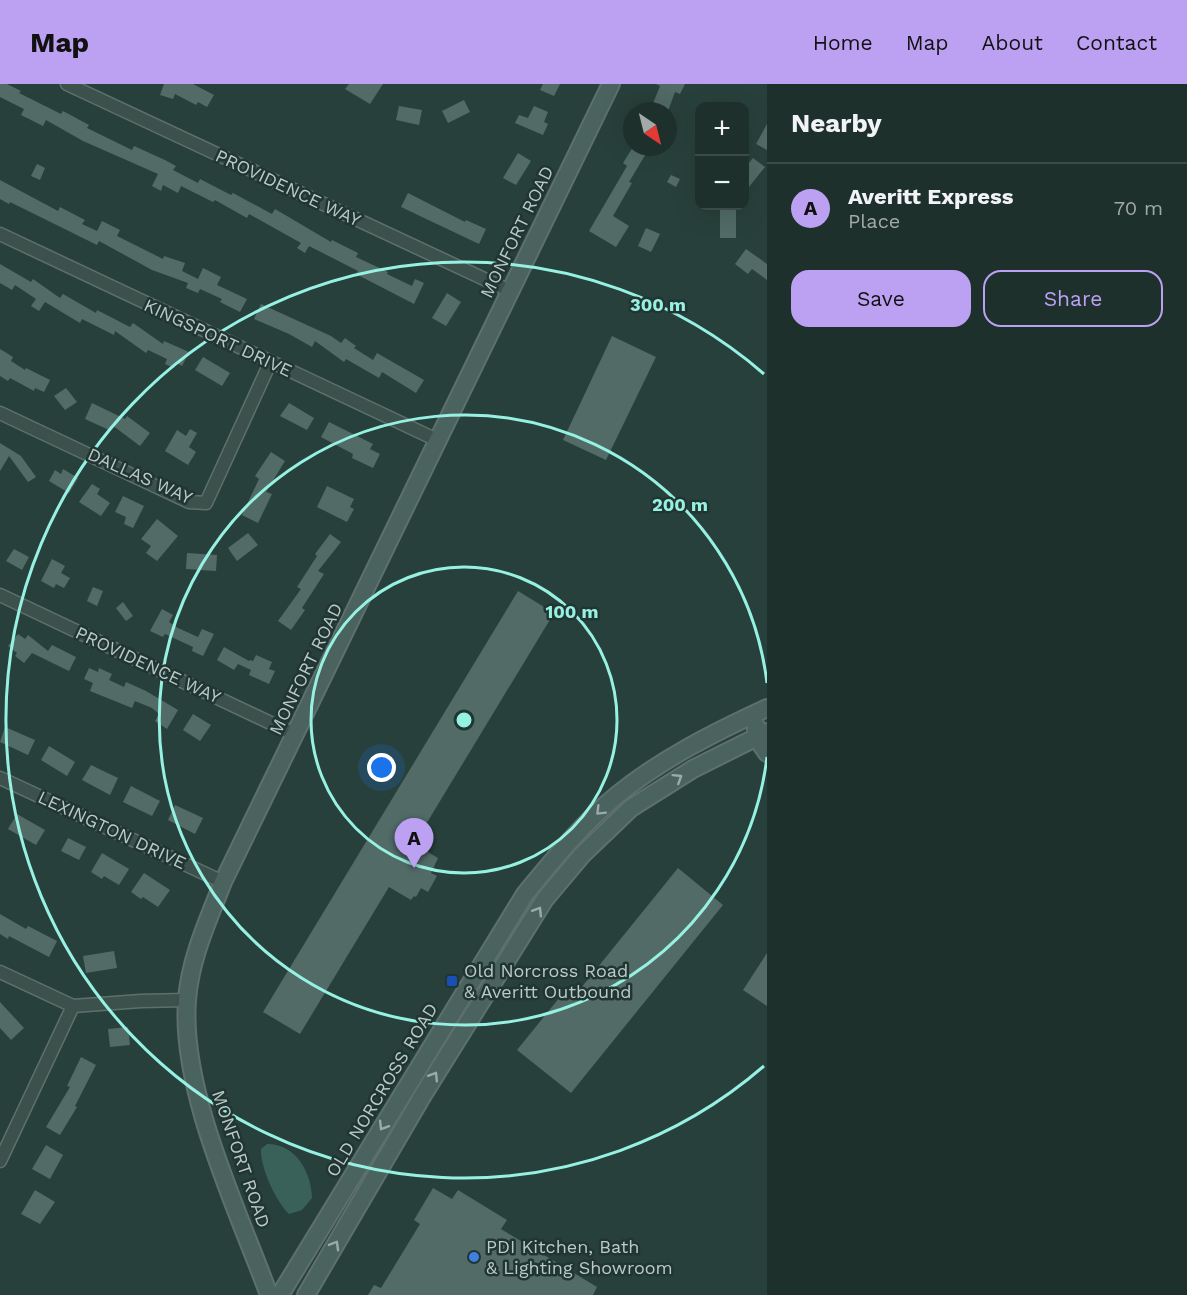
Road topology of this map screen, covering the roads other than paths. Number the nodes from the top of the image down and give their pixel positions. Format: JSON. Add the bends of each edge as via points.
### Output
{"nodes":[{"id":1,"x":67,"y":84,"type":"edge"},
{"id":2,"x":611,"y":84,"type":"edge"},
{"id":3,"x":0,"y":234,"type":"edge"},
{"id":4,"x":510,"y":291,"type":"junction"},
{"id":5,"x":270,"y":363,"type":"junction"},
{"id":6,"x":0,"y":413,"type":"edge"},
{"id":7,"x":437,"y":440,"type":"junction"},
{"id":8,"x":0,"y":595,"type":"edge"},
{"id":9,"x":763,"y":715,"type":"edge"},
{"id":10,"x":762,"y":734,"type":"edge"},
{"id":11,"x":296,"y":735,"type":"junction"},
{"id":12,"x":767,"y":753,"type":"edge"},
{"id":13,"x":0,"y":778,"type":"edge"},
{"id":14,"x":223,"y":882,"type":"junction"},
{"id":15,"x":0,"y":972,"type":"edge"},
{"id":16,"x":187,"y":1000,"type":"junction"},
{"id":17,"x":73,"y":1006,"type":"junction"},
{"id":18,"x":0,"y":1161,"type":"edge"},
{"id":19,"x":256,"y":1259,"type":"junction"},
{"id":20,"x":297,"y":1268,"type":"junction"},
{"id":21,"x":310,"y":1291,"type":"edge"},
{"id":22,"x":268,"y":1295,"type":"edge"},
{"id":23,"x":280,"y":1295,"type":"edge"}],
"edges":[{"from":1,"to":4,"type":"street","name":"PROVIDENCE WAY"},
{"from":2,"to":4,"type":"main road","name":"MONFORT ROAD"},
{"from":3,"to":5,"type":"street","name":"KINGSPORT DRIVE"},
{"from":4,"to":7,"type":"main road","name":"MONFORT ROAD"},
{"from":5,"to":6,"type":"street","name":"DALLAS WAY","via":[[206,503],[189,502]]},
{"from":5,"to":7,"type":"street","name":"KINGSPORT DRIVE"},
{"from":7,"to":11,"type":"main road","name":"MONFORT ROAD"},
{"from":8,"to":11,"type":"street","name":"PROVIDENCE WAY"},
{"from":9,"to":10,"type":"main road"},
{"from":9,"to":20,"type":"main road","name":"OLD NORCROSS ROAD","one_way":true,"via":[[675,754],[616,796],[566,845],[525,894]]},
{"from":10,"to":12,"type":"main road"},
{"from":21,"to":10,"type":"main road","name":"OLD NORCROSS ROAD","one_way":true,"via":[[423,1095],[545,899],[582,855],[631,808],[693,769]]},
{"from":11,"to":14,"type":"main road","name":"MONFORT ROAD"},
{"from":13,"to":14,"type":"street","name":"LEXINGTON DRIVE"},
{"from":14,"to":16,"type":"main road","name":"MONFORT ROAD","via":[[199,943]]},
{"from":15,"to":17,"type":"street"},
{"from":16,"to":17,"type":"street"},
{"from":16,"to":19,"type":"main road","name":"MONFORT ROAD","via":[[196,1090],[213,1147]]},
{"from":17,"to":18,"type":"street"},
{"from":19,"to":20,"type":"main road","via":[[275,1275]]},
{"from":19,"to":22,"type":"main road","name":"MONFORT ROAD"},
{"from":20,"to":23,"type":"main road","name":"OLD NORCROSS ROAD"}]}
